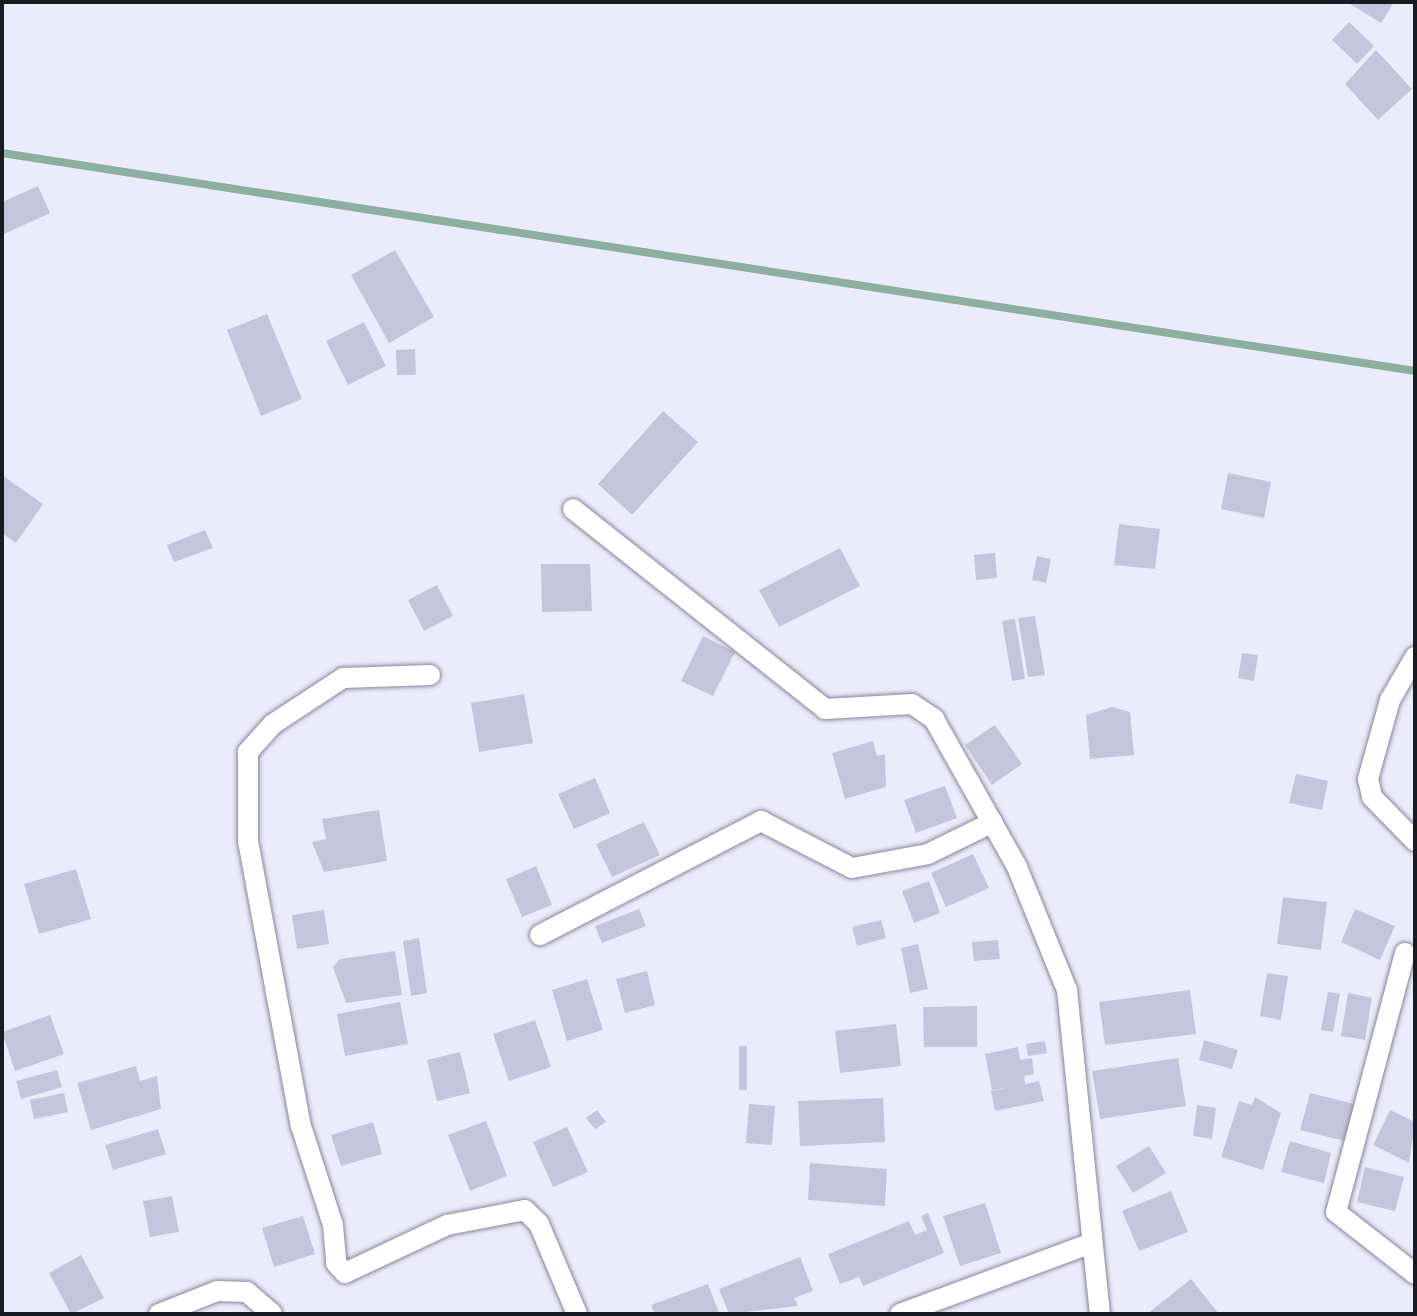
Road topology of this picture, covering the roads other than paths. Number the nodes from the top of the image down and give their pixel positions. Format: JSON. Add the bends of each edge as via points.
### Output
{"nodes":[{"id":1,"x":573,"y":509,"type":"dead end"},
{"id":2,"x":1415,"y":657,"type":"edge"},
{"id":3,"x":430,"y":675,"type":"dead end"},
{"id":4,"x":993,"y":822,"type":"junction"},
{"id":5,"x":1415,"y":841,"type":"edge"},
{"id":6,"x":540,"y":935,"type":"dead end"},
{"id":7,"x":1405,"y":953,"type":"dead end"},
{"id":8,"x":1089,"y":1244,"type":"junction"},
{"id":9,"x":1415,"y":1274,"type":"edge"},
{"id":10,"x":159,"y":1314,"type":"edge"},
{"id":11,"x":272,"y":1314,"type":"edge"},
{"id":12,"x":577,"y":1314,"type":"edge"},
{"id":13,"x":900,"y":1314,"type":"edge"},
{"id":14,"x":1100,"y":1314,"type":"edge"}],
"edges":[{"from":1,"to":4,"type":"street","via":[[825,709],[923,708]]},
{"from":2,"to":5,"type":"street","via":[[1390,700],[1368,779],[1372,797]]},
{"from":3,"to":12,"type":"street","via":[[343,678],[273,724],[248,752],[248,841],[301,1126],[333,1225],[336,1263],[345,1273],[447,1225],[525,1210],[539,1224]]},
{"from":4,"to":6,"type":"street","via":[[928,854],[852,868],[761,821]]},
{"from":4,"to":8,"type":"street","via":[[1051,938],[1067,990]]},
{"from":7,"to":9,"type":"street","via":[[1336,1212]]},
{"from":8,"to":13,"type":"street"},
{"from":8,"to":14,"type":"street"},
{"from":10,"to":11,"type":"street","via":[[217,1291],[247,1292]]}]}
